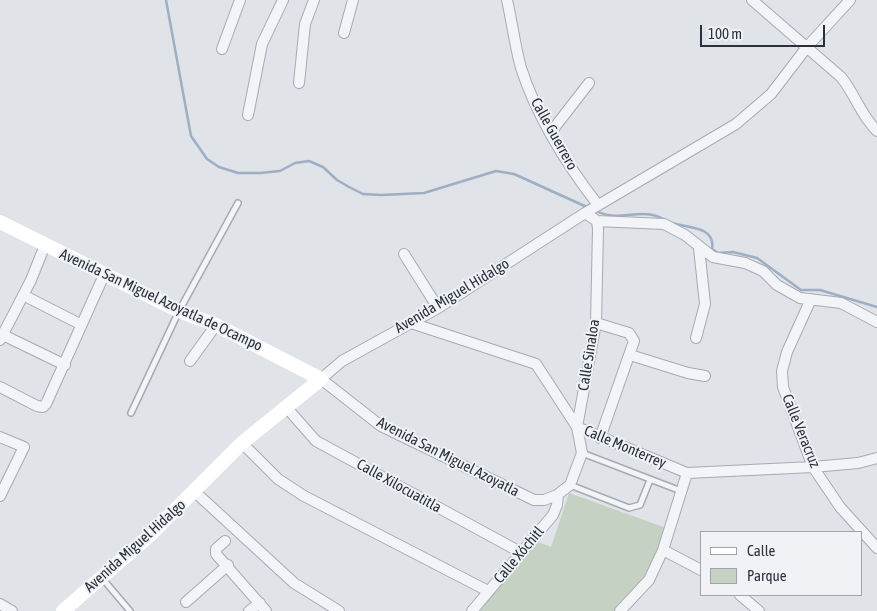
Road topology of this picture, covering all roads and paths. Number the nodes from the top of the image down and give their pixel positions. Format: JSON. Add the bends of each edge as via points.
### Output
{"nodes":[{"id":1,"x":240,"y":0,"type":"edge"},
{"id":2,"x":283,"y":0,"type":"edge"},
{"id":3,"x":314,"y":0,"type":"edge"},
{"id":4,"x":353,"y":0,"type":"edge"},
{"id":5,"x":507,"y":0,"type":"edge"},
{"id":6,"x":752,"y":0,"type":"edge"},
{"id":7,"x":850,"y":0,"type":"edge"},
{"id":8,"x":344,"y":34,"type":"dead end"},
{"id":9,"x":807,"y":47,"type":"junction"},
{"id":10,"x":222,"y":49,"type":"dead end"},
{"id":11,"x":299,"y":83,"type":"dead end"},
{"id":12,"x":589,"y":83,"type":"dead end"},
{"id":13,"x":248,"y":116,"type":"dead end"},
{"id":14,"x":877,"y":131,"type":"edge"},
{"id":15,"x":551,"y":132,"type":"junction"},
{"id":16,"x":238,"y":203,"type":"dead end"},
{"id":17,"x":598,"y":205,"type":"junction"},
{"id":18,"x":585,"y":213,"type":"junction"},
{"id":19,"x":597,"y":221,"type":"junction"},
{"id":20,"x":0,"y":222,"type":"edge"},
{"id":21,"x":45,"y":245,"type":"junction"},
{"id":22,"x":699,"y":248,"type":"junction"},
{"id":23,"x":404,"y":254,"type":"dead end"},
{"id":24,"x":104,"y":275,"type":"junction"},
{"id":25,"x":23,"y":295,"type":"junction"},
{"id":26,"x":811,"y":299,"type":"junction"},
{"id":27,"x":438,"y":308,"type":"junction"},
{"id":28,"x":180,"y":311,"type":"junction"},
{"id":29,"x":877,"y":322,"type":"edge"},
{"id":30,"x":411,"y":323,"type":"junction"},
{"id":31,"x":596,"y":323,"type":"junction"},
{"id":32,"x":80,"y":324,"type":"junction"},
{"id":33,"x":216,"y":325,"type":"junction"},
{"id":34,"x":2,"y":337,"type":"edge"},
{"id":35,"x":696,"y":338,"type":"dead end"},
{"id":36,"x":630,"y":355,"type":"junction"},
{"id":37,"x":190,"y":360,"type":"dead end"},
{"id":38,"x":65,"y":365,"type":"junction"},
{"id":39,"x":705,"y":376,"type":"dead end"},
{"id":40,"x":321,"y":379,"type":"junction"},
{"id":41,"x":0,"y":387,"type":"edge"},
{"id":42,"x":286,"y":407,"type":"junction"},
{"id":43,"x":131,"y":414,"type":"dead end"},
{"id":44,"x":577,"y":427,"type":"junction"},
{"id":45,"x":0,"y":437,"type":"edge"},
{"id":46,"x":600,"y":438,"type":"junction"},
{"id":47,"x":242,"y":444,"type":"junction"},
{"id":48,"x":582,"y":453,"type":"junction"},
{"id":49,"x":877,"y":458,"type":"edge"},
{"id":50,"x":813,"y":467,"type":"junction"},
{"id":51,"x":687,"y":473,"type":"junction"},
{"id":52,"x":650,"y":480,"type":"junction"},
{"id":53,"x":570,"y":484,"type":"junction"},
{"id":54,"x":1,"y":491,"type":"edge"},
{"id":55,"x":194,"y":491,"type":"junction"},
{"id":56,"x":681,"y":491,"type":"junction"},
{"id":57,"x":558,"y":495,"type":"junction"},
{"id":58,"x":224,"y":541,"type":"dead end"},
{"id":59,"x":876,"y":546,"type":"edge"},
{"id":60,"x":663,"y":550,"type":"junction"},
{"id":61,"x":522,"y":552,"type":"junction"},
{"id":62,"x":228,"y":565,"type":"junction"},
{"id":63,"x":700,"y":569,"type":"edge"},
{"id":64,"x":101,"y":578,"type":"junction"},
{"id":65,"x":488,"y":591,"type":"junction"},
{"id":66,"x":741,"y":596,"type":"edge"},
{"id":67,"x":186,"y":602,"type":"dead end"},
{"id":68,"x":0,"y":604,"type":"edge"},
{"id":69,"x":263,"y":607,"type":"edge"},
{"id":70,"x":12,"y":611,"type":"edge"},
{"id":71,"x":63,"y":611,"type":"edge"},
{"id":72,"x":130,"y":611,"type":"edge"},
{"id":73,"x":249,"y":611,"type":"edge"},
{"id":74,"x":339,"y":611,"type":"edge"},
{"id":75,"x":472,"y":611,"type":"edge"},
{"id":76,"x":620,"y":611,"type":"edge"},
{"id":77,"x":759,"y":611,"type":"edge"}],
"edges":[{"from":1,"to":10,"type":"street"},
{"from":2,"to":13,"type":"street","via":[[262,44]]},
{"from":3,"to":11,"type":"street","via":[[306,24]]},
{"from":4,"to":8,"type":"street"},
{"from":5,"to":15,"type":"street","name":"Calle Guerrero","via":[[521,67],[536,108]]},
{"from":6,"to":9,"type":"street"},
{"from":7,"to":9,"type":"street","name":"Avenida Miguel Hidalgo"},
{"from":9,"to":14,"type":"street","via":[[847,85],[866,120]]},
{"from":9,"to":17,"type":"street","name":"Avenida Miguel Hidalgo","via":[[771,94],[736,124]]},
{"from":12,"to":15,"type":"street"},
{"from":15,"to":17,"type":"street","name":"Calle Guerrero"},
{"from":16,"to":28,"type":"lane"},
{"from":17,"to":18,"type":"street","name":"Avenida Miguel Hidalgo"},
{"from":18,"to":19,"type":"street"},
{"from":18,"to":27,"type":"street","name":"Avenida Miguel Hidalgo"},
{"from":19,"to":22,"type":"street","via":[[664,224],[685,235]]},
{"from":19,"to":31,"type":"street","name":"Calle Sinaloa"},
{"from":20,"to":21,"type":"street","name":"Avenida San Miguel Azoyatla de Ocampo"},
{"from":21,"to":24,"type":"street","name":"Avenida San Miguel Azoyatla de Ocampo"},
{"from":21,"to":25,"type":"street"},
{"from":22,"to":26,"type":"street","via":[[713,257],[763,271],[790,294]]},
{"from":22,"to":35,"type":"street","via":[[705,304]]},
{"from":23,"to":27,"type":"street"},
{"from":24,"to":28,"type":"street","name":"Avenida San Miguel Azoyatla de Ocampo"},
{"from":24,"to":32,"type":"street"},
{"from":25,"to":32,"type":"street"},
{"from":25,"to":34,"type":"street"},
{"from":26,"to":29,"type":"street","via":[[841,304]]},
{"from":26,"to":50,"type":"street","name":"Calle Veracruz","via":[[786,352],[782,371],[783,388]]},
{"from":27,"to":30,"type":"street","name":"Avenida Miguel Hidalgo"},
{"from":28,"to":33,"type":"street","name":"Avenida San Miguel Azoyatla de Ocampo"},
{"from":28,"to":43,"type":"lane"},
{"from":30,"to":40,"type":"street","name":"Avenida Miguel Hidalgo","via":[[342,362]]},
{"from":30,"to":44,"type":"street","name":"Calle Monterrey","via":[[536,364]]},
{"from":31,"to":36,"type":"street","via":[[629,333],[634,341]]},
{"from":31,"to":44,"type":"street","name":"Calle Sinaloa"},
{"from":32,"to":38,"type":"street"},
{"from":33,"to":37,"type":"street"},
{"from":33,"to":40,"type":"street","name":"Avenida San Miguel Azoyatla de Ocampo"},
{"from":34,"to":38,"type":"street"},
{"from":36,"to":39,"type":"street"},
{"from":36,"to":46,"type":"street"},
{"from":38,"to":41,"type":"street","via":[[43,407]]},
{"from":40,"to":42,"type":"street","name":"Avenida Miguel Hidalgo"},
{"from":40,"to":57,"type":"street","name":"Avenida San Miguel Azoyatla","via":[[381,426],[534,500]]},
{"from":42,"to":47,"type":"street","name":"Avenida Miguel Hidalgo"},
{"from":42,"to":61,"type":"street","name":"Calle Xilocuatitla","via":[[316,441]]},
{"from":44,"to":46,"type":"street","name":"Calle Monterrey"},
{"from":44,"to":48,"type":"street","name":"Calle Sinaloa"},
{"from":45,"to":54,"type":"street","via":[[24,447]]},
{"from":46,"to":51,"type":"street","name":"Calle Monterrey"},
{"from":47,"to":55,"type":"street","name":"Avenida Miguel Hidalgo"},
{"from":47,"to":65,"type":"street","via":[[278,479],[304,496]]},
{"from":48,"to":52,"type":"lane"},
{"from":48,"to":53,"type":"street"},
{"from":49,"to":50,"type":"street","name":"Calle Monterrey"},
{"from":50,"to":51,"type":"street","name":"Calle Monterrey"},
{"from":50,"to":59,"type":"street","name":"Calle Veracruz","via":[[840,507]]},
{"from":51,"to":56,"type":"street"},
{"from":52,"to":53,"type":"lane","via":[[636,508]]},
{"from":52,"to":56,"type":"lane"},
{"from":53,"to":57,"type":"street"},
{"from":55,"to":64,"type":"street","name":"Avenida Miguel Hidalgo"},
{"from":55,"to":74,"type":"street","via":[[294,583]]},
{"from":56,"to":60,"type":"street"},
{"from":57,"to":61,"type":"street","name":"Calle Xóchitl","via":[[552,515]]},
{"from":58,"to":62,"type":"street","via":[[215,552]]},
{"from":60,"to":63,"type":"street"},
{"from":60,"to":76,"type":"street","via":[[649,580]]},
{"from":61,"to":65,"type":"street","name":"Calle Xóchitl"},
{"from":62,"to":67,"type":"street"},
{"from":62,"to":69,"type":"street"},
{"from":64,"to":71,"type":"street","name":"Avenida Miguel Hidalgo"},
{"from":64,"to":72,"type":"lane"},
{"from":65,"to":75,"type":"street","name":"Calle Xóchitl"},
{"from":66,"to":77,"type":"street"},
{"from":68,"to":70,"type":"street"},
{"from":69,"to":73,"type":"street"}]}
